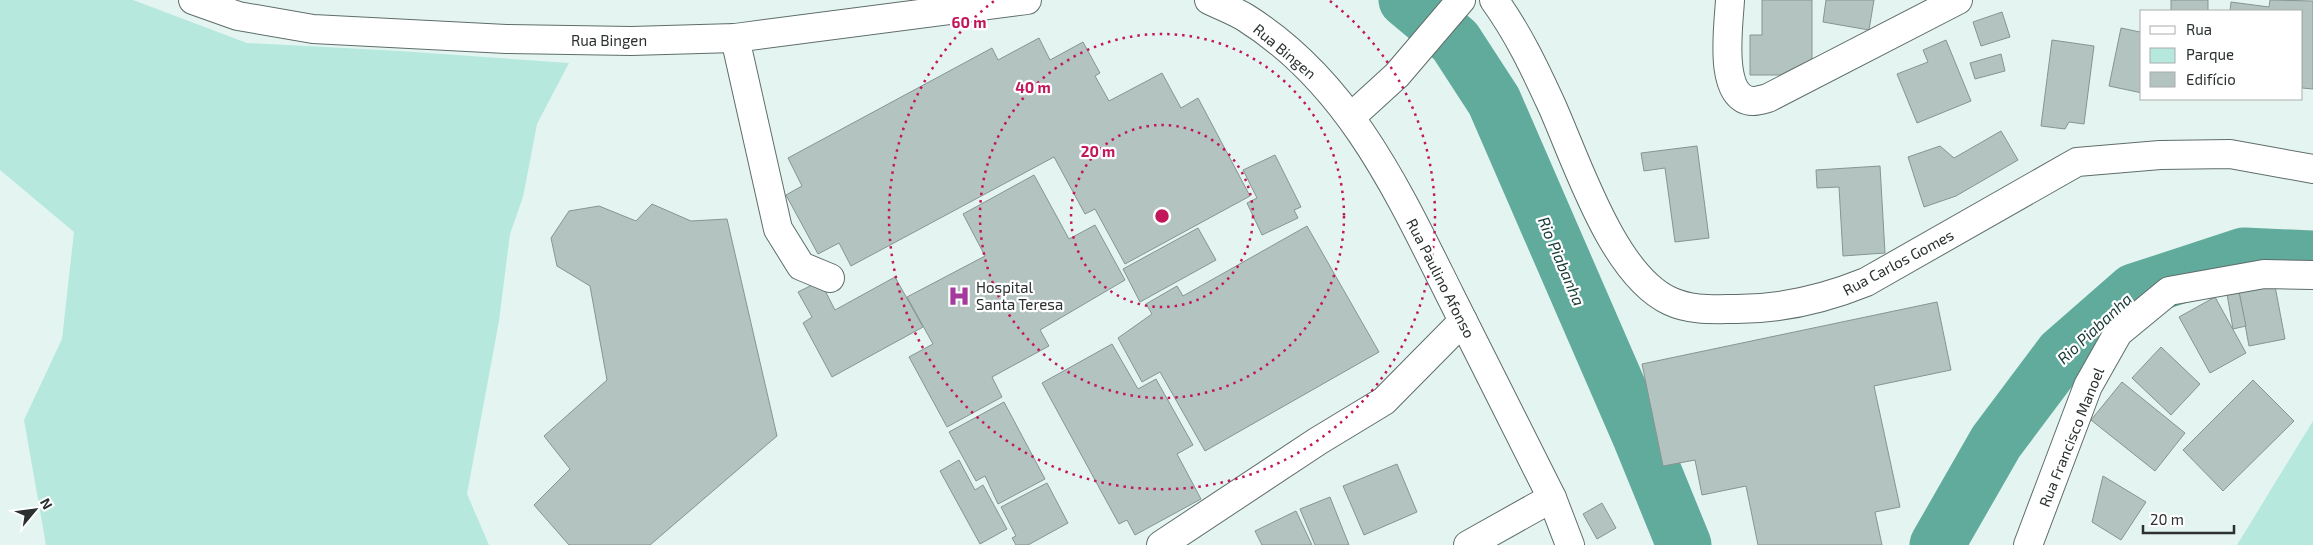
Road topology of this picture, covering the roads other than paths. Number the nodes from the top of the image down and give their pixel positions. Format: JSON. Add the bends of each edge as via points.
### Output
{"nodes":[{"id":1,"x":193,"y":0,"type":"edge"},
{"id":2,"x":1027,"y":0,"type":"edge"},
{"id":3,"x":1208,"y":0,"type":"edge"},
{"id":4,"x":1461,"y":0,"type":"edge"},
{"id":5,"x":1494,"y":0,"type":"edge"},
{"id":6,"x":1730,"y":0,"type":"edge"},
{"id":7,"x":1958,"y":0,"type":"edge"},
{"id":8,"x":735,"y":38,"type":"junction"},
{"id":9,"x":1351,"y":117,"type":"junction"},
{"id":10,"x":2313,"y":169,"type":"edge"},
{"id":11,"x":2313,"y":275,"type":"edge"},
{"id":12,"x":830,"y":278,"type":"dead end"},
{"id":13,"x":1463,"y":321,"type":"junction"},
{"id":14,"x":1552,"y":498,"type":"junction"},
{"id":15,"x":1162,"y":545,"type":"edge"},
{"id":16,"x":1468,"y":545,"type":"edge"},
{"id":17,"x":1570,"y":545,"type":"edge"},
{"id":18,"x":2028,"y":545,"type":"edge"}],
"edges":[{"from":1,"to":8,"type":"main road","name":"Rua Bingen","via":[[238,16],[313,29],[506,39],[631,41]]},
{"from":2,"to":8,"type":"main road","name":"Rua Bingen"},
{"from":3,"to":9,"type":"main road","name":"Rua Bingen","via":[[1246,18],[1280,44],[1318,78]]},
{"from":4,"to":9,"type":"main road","via":[[1397,75]]},
{"from":5,"to":10,"type":"main road","name":"Rua Carlos Gomes","via":[[1524,47],[1617,249],[1643,283],[1669,301],[1695,309],[1750,309],[1799,304],[1832,296],[1866,282],[2077,162],[2160,155],[2230,154]]},
{"from":6,"to":7,"type":"main road","via":[[1728,67],[1731,84],[1741,96],[1752,101],[1768,98]]},
{"from":8,"to":12,"type":"main road","via":[[778,229],[802,266]]},
{"from":9,"to":13,"type":"main road","name":"Rua Paulino Afonso","via":[[1395,185]]},
{"from":11,"to":18,"type":"main road","name":"Rua Francisco Manoel","via":[[2264,274],[2169,291],[2118,333],[2088,386]]},
{"from":13,"to":14,"type":"main road","name":"Rua Paulino Afonso"},
{"from":13,"to":15,"type":"main road","via":[[1384,401]]},
{"from":14,"to":16,"type":"main road"},
{"from":14,"to":17,"type":"main road","name":"Rua Paulino Afonso"}]}
